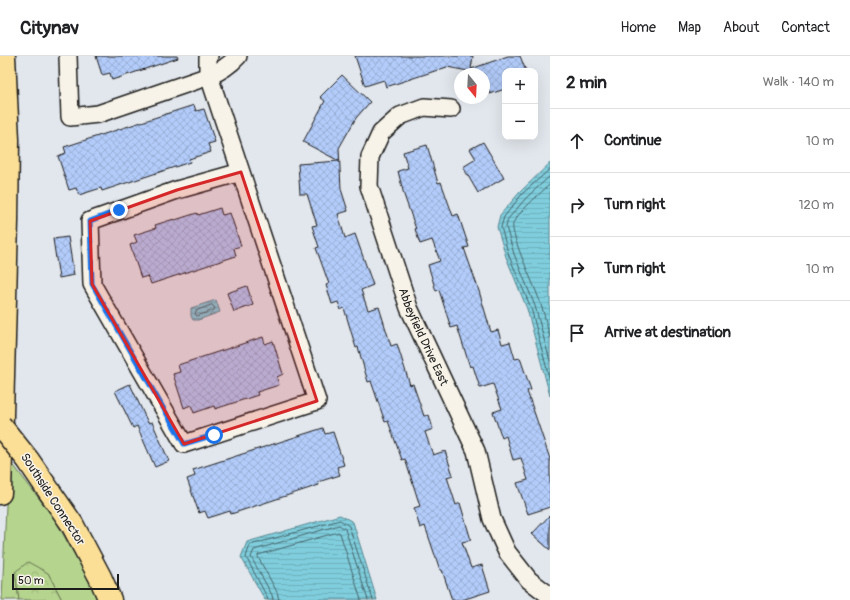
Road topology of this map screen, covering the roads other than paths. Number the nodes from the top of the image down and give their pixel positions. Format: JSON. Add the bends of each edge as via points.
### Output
{"nodes":[{"id":1,"x":4,"y":56,"type":"edge"},
{"id":2,"x":68,"y":56,"type":"edge"},
{"id":3,"x":209,"y":56,"type":"edge"},
{"id":4,"x":238,"y":56,"type":"edge"},
{"id":5,"x":209,"y":76,"type":"junction"},
{"id":6,"x":451,"y":109,"type":"dead end"},
{"id":7,"x":241,"y":172,"type":"junction"},
{"id":8,"x":0,"y":425,"type":"edge"},
{"id":9,"x":0,"y":493,"type":"edge"},
{"id":10,"x":550,"y":596,"type":"edge"},
{"id":11,"x":110,"y":600,"type":"edge"}],
"edges":[{"from":1,"to":9,"type":"highway","via":[[8,221]]},
{"from":2,"to":5,"type":"street","via":[[70,117],[98,114]]},
{"from":3,"to":5,"type":"street"},
{"from":4,"to":5,"type":"street","via":[[231,64]]},
{"from":5,"to":7,"type":"street"},
{"from":6,"to":10,"type":"street","name":"Abbeyfield Drive East","via":[[424,107],[400,116],[381,133],[370,157],[369,186],[409,308],[476,451],[492,520],[507,552],[529,580]]},
{"from":7,"to":7,"type":"street","via":[[317,401],[184,444],[92,284],[90,221],[177,190]]},
{"from":8,"to":11,"type":"highway","name":"Southside Connector","bridge":true,"via":[[28,460],[72,524]]}]}
